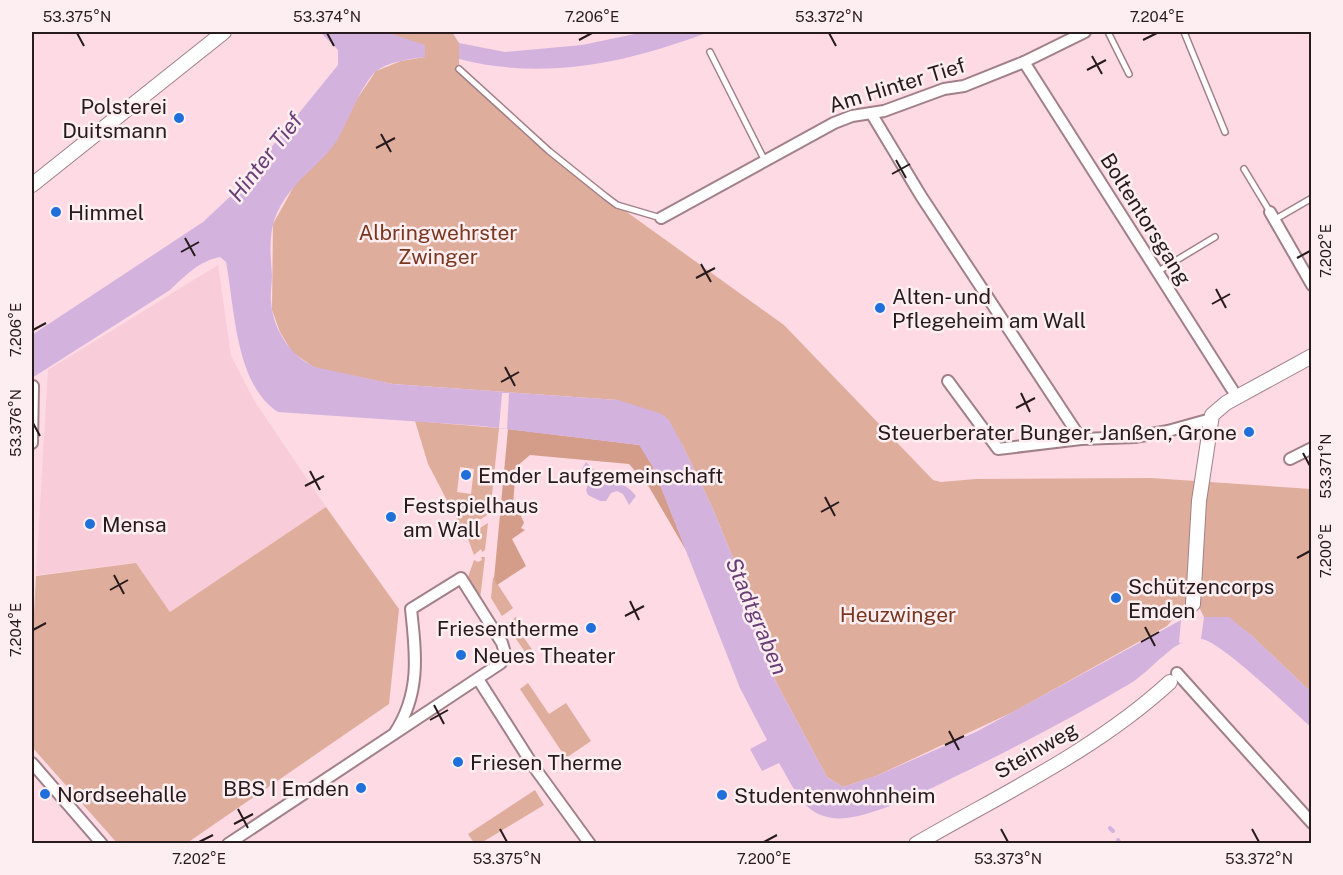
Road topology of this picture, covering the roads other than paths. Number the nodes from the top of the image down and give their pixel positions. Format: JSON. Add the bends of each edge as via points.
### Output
{"nodes":[{"id":1,"x":224,"y":32,"type":"edge"},
{"id":2,"x":1085,"y":32,"type":"edge"},
{"id":3,"x":1108,"y":32,"type":"edge"},
{"id":4,"x":1184,"y":32,"type":"edge"},
{"id":5,"x":710,"y":52,"type":"dead end"},
{"id":6,"x":1024,"y":62,"type":"junction"},
{"id":7,"x":459,"y":69,"type":"dead end"},
{"id":8,"x":1129,"y":74,"type":"dead end"},
{"id":9,"x":870,"y":113,"type":"junction"},
{"id":10,"x":1225,"y":132,"type":"dead end"},
{"id":11,"x":765,"y":162,"type":"junction"},
{"id":12,"x":1244,"y":169,"type":"dead end"},
{"id":13,"x":32,"y":184,"type":"edge"},
{"id":14,"x":1311,"y":198,"type":"edge"},
{"id":15,"x":1272,"y":216,"type":"junction"},
{"id":16,"x":661,"y":218,"type":"joint"},
{"id":17,"x":1215,"y":237,"type":"dead end"},
{"id":18,"x":1156,"y":273,"type":"junction"},
{"id":19,"x":1311,"y":285,"type":"edge"},
{"id":20,"x":1311,"y":356,"type":"edge"},
{"id":21,"x":948,"y":381,"type":"dead end"},
{"id":22,"x":33,"y":386,"type":"edge"},
{"id":23,"x":1236,"y":397,"type":"junction"},
{"id":24,"x":1211,"y":419,"type":"junction"},
{"id":25,"x":1081,"y":439,"type":"junction"},
{"id":26,"x":32,"y":443,"type":"edge"},
{"id":27,"x":1311,"y":448,"type":"edge"},
{"id":28,"x":1290,"y":459,"type":"dead end"},
{"id":29,"x":1193,"y":604,"type":"dead end"},
{"id":30,"x":1174,"y":677,"type":"joint"},
{"id":31,"x":478,"y":679,"type":"junction"},
{"id":32,"x":394,"y":734,"type":"junction"},
{"id":33,"x":32,"y":763,"type":"edge"},
{"id":34,"x":1311,"y":823,"type":"edge"},
{"id":35,"x":102,"y":843,"type":"edge"},
{"id":36,"x":228,"y":843,"type":"edge"},
{"id":37,"x":590,"y":843,"type":"edge"},
{"id":38,"x":915,"y":843,"type":"edge"}],
"edges":[{"from":1,"to":13,"type":"street"},
{"from":2,"to":6,"type":"street","name":"Am Hinter Tief"},
{"from":3,"to":8,"type":"lane"},
{"from":4,"to":10,"type":"lane"},
{"from":5,"to":11,"type":"lane"},
{"from":6,"to":9,"type":"street","name":"Am Hinter Tief","via":[[964,86]]},
{"from":6,"to":18,"type":"street","name":"Boltentorsgang"},
{"from":7,"to":16,"type":"lane","via":[[605,196],[618,205]]},
{"from":9,"to":11,"type":"street","name":"Am Hinter Tief","via":[[834,123]]},
{"from":9,"to":25,"type":"street"},
{"from":11,"to":16,"type":"street","name":"Am Hinter Tief"},
{"from":12,"to":15,"type":"lane"},
{"from":14,"to":15,"type":"lane"},
{"from":15,"to":19,"type":"street"},
{"from":17,"to":18,"type":"lane"},
{"from":18,"to":23,"type":"street","name":"Boltentorsgang"},
{"from":20,"to":23,"type":"street"},
{"from":21,"to":25,"type":"street","via":[[998,449]]},
{"from":22,"to":26,"type":"street"},
{"from":23,"to":24,"type":"street","via":[[1218,408]]},
{"from":24,"to":25,"type":"street","via":[[1135,437]]},
{"from":24,"to":29,"type":"street","via":[[1199,501]]},
{"from":27,"to":28,"type":"street"},
{"from":30,"to":34,"type":"street"},
{"from":30,"to":38,"type":"street","name":"Steinweg","via":[[1145,704],[1081,750]]},
{"from":31,"to":32,"type":"street"},
{"from":31,"to":32,"type":"street","via":[[501,663],[505,648],[461,578],[411,609],[417,647],[414,689]]},
{"from":31,"to":37,"type":"street","via":[[534,767]]},
{"from":32,"to":36,"type":"street"},
{"from":33,"to":35,"type":"street"}]}
